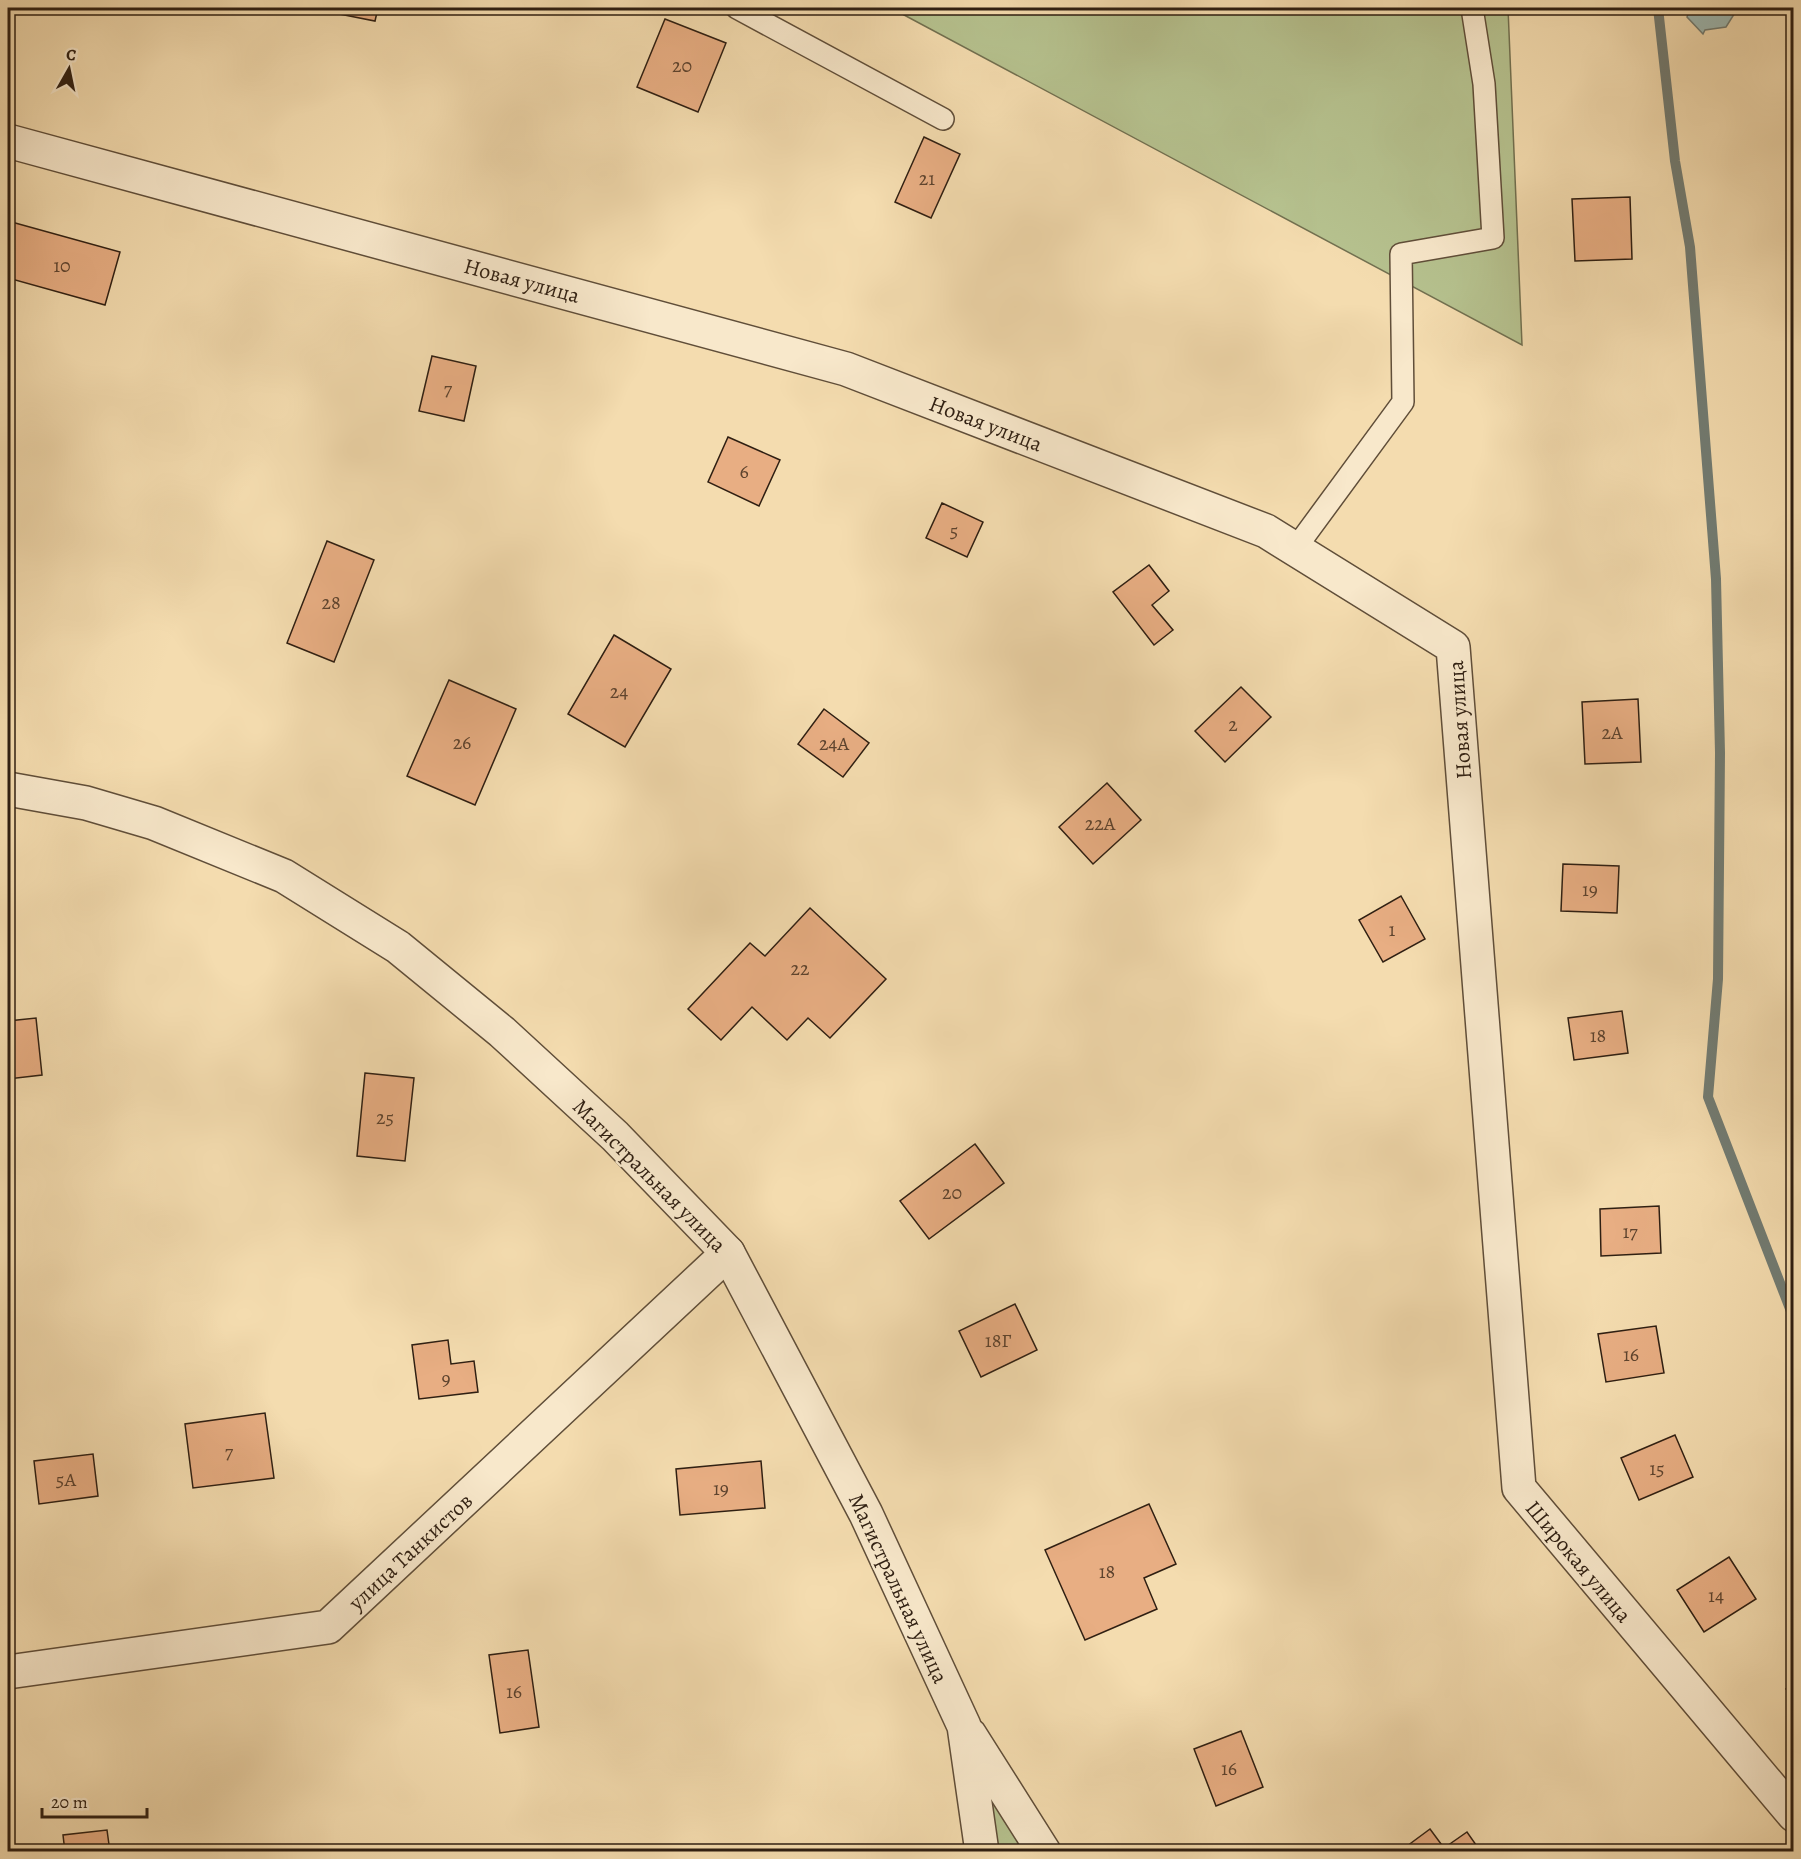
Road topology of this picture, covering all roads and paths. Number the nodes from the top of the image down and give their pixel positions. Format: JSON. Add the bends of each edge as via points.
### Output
{"nodes":[{"id":1,"x":738,"y":8,"type":"edge"},
{"id":2,"x":1472,"y":8,"type":"edge"},
{"id":3,"x":943,"y":119,"type":"dead end"},
{"id":4,"x":8,"y":141,"type":"edge"},
{"id":5,"x":1295,"y":549,"type":"junction"},
{"id":6,"x":8,"y":789,"type":"edge"},
{"id":7,"x":1492,"y":1144,"type":"joint"},
{"id":8,"x":728,"y":1253,"type":"junction"},
{"id":9,"x":8,"y":1672,"type":"edge"},
{"id":10,"x":964,"y":1726,"type":"junction"},
{"id":11,"x":1794,"y":1815,"type":"edge"},
{"id":12,"x":982,"y":1851,"type":"edge"},
{"id":13,"x":1044,"y":1851,"type":"edge"}],
"edges":[{"from":1,"to":3,"type":"lane"},
{"from":2,"to":5,"type":"lane","via":[[1484,84],[1493,238],[1401,254],[1403,402]]},
{"from":4,"to":5,"type":"street","name":"Новая улица","via":[[846,369],[1266,531]]},
{"from":5,"to":7,"type":"street","name":"Новая улица","via":[[1453,647]]},
{"from":6,"to":8,"type":"street","name":"Магистральная улица","via":[[86,803],[165,827],[284,876],[398,947],[502,1032],[615,1136]]},
{"from":7,"to":11,"type":"street","name":"Широкая улица","via":[[1519,1488]]},
{"from":8,"to":9,"type":"street","name":"улица Танкистов","via":[[328,1627]]},
{"from":8,"to":10,"type":"street","name":"Магистральная улица","via":[[866,1514]]},
{"from":10,"to":12,"type":"street","name":"Магистральная улица"},
{"from":10,"to":13,"type":"street"}]}
